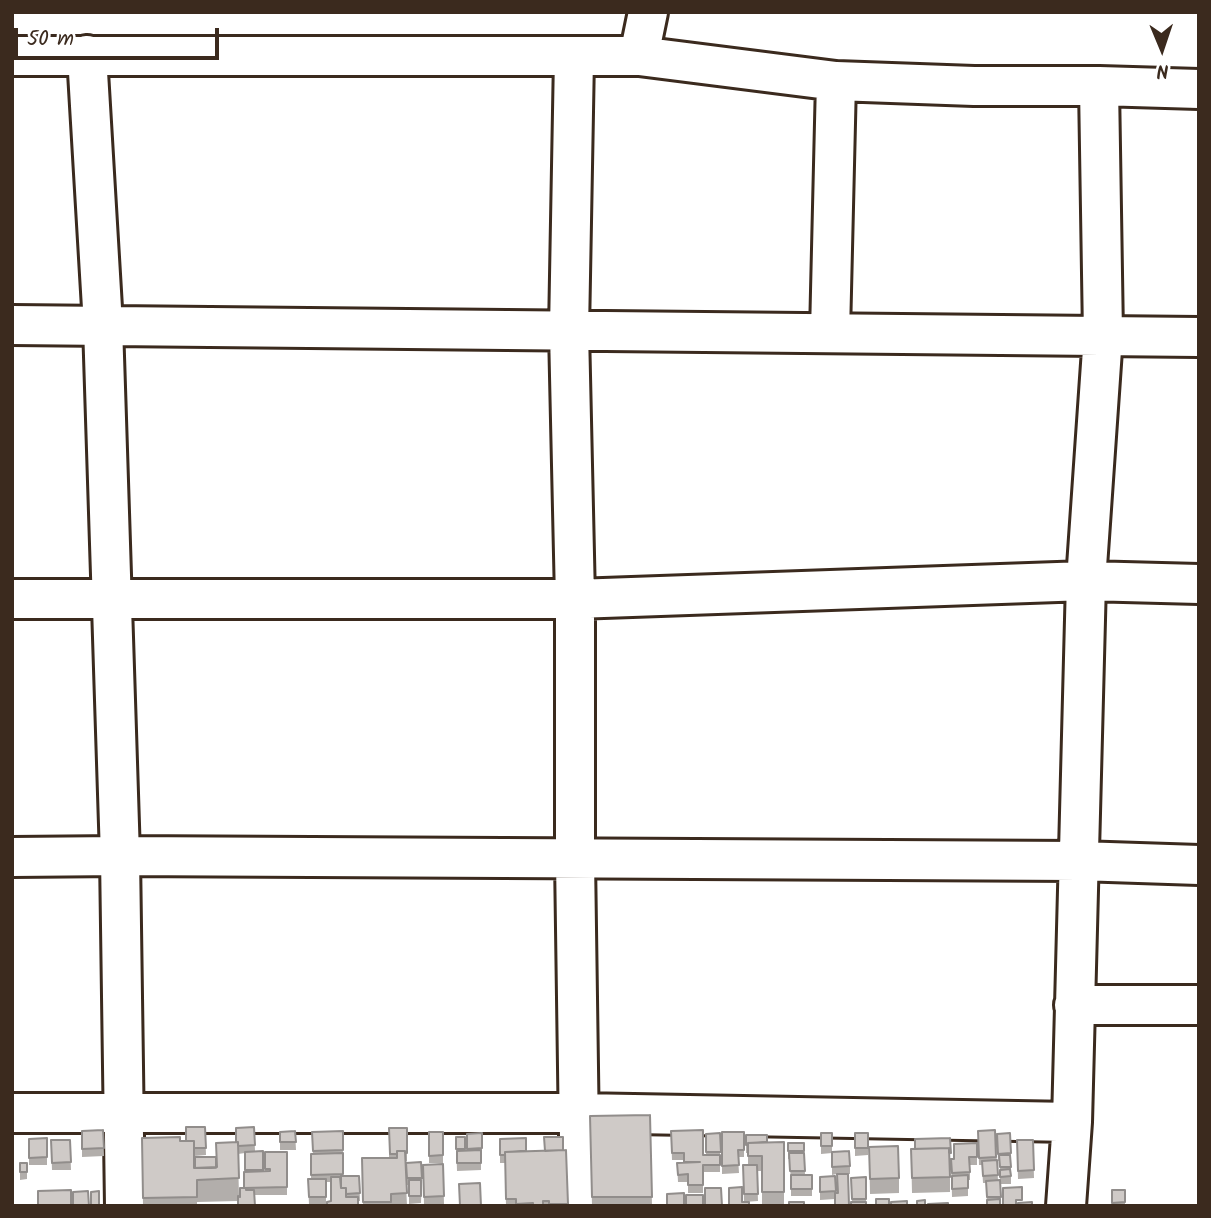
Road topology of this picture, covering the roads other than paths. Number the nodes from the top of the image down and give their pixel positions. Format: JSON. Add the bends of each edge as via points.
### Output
{"nodes":[{"id":1,"x":648,"y":12,"type":"edge"},
{"id":2,"x":86,"y":55,"type":"junction"},
{"id":3,"x":12,"y":56,"type":"edge"},
{"id":4,"x":639,"y":56,"type":"junction"},
{"id":5,"x":574,"y":57,"type":"junction"},
{"id":6,"x":836,"y":81,"type":"junction"},
{"id":7,"x":1099,"y":86,"type":"junction"},
{"id":8,"x":1199,"y":89,"type":"edge"},
{"id":9,"x":12,"y":325,"type":"edge"},
{"id":10,"x":103,"y":325,"type":"junction"},
{"id":11,"x":569,"y":331,"type":"junction"},
{"id":12,"x":830,"y":333,"type":"junction"},
{"id":13,"x":1103,"y":335,"type":"junction"},
{"id":14,"x":1199,"y":337,"type":"edge"},
{"id":15,"x":1086,"y":581,"type":"junction"},
{"id":16,"x":1199,"y":584,"type":"edge"},
{"id":17,"x":575,"y":599,"type":"junction"},
{"id":18,"x":12,"y":600,"type":"edge"},
{"id":19,"x":111,"y":600,"type":"junction"},
{"id":20,"x":120,"y":856,"type":"junction"},
{"id":21,"x":12,"y":857,"type":"edge"},
{"id":22,"x":575,"y":859,"type":"junction"},
{"id":23,"x":1079,"y":861,"type":"junction"},
{"id":24,"x":1199,"y":865,"type":"edge"},
{"id":25,"x":1074,"y":1005,"type":"junction"},
{"id":26,"x":1199,"y":1005,"type":"edge"},
{"id":27,"x":123,"y":1112,"type":"junction"},
{"id":28,"x":12,"y":1113,"type":"edge"},
{"id":29,"x":579,"y":1113,"type":"junction"},
{"id":30,"x":1072,"y":1122,"type":"junction"},
{"id":31,"x":125,"y":1206,"type":"edge"},
{"id":32,"x":580,"y":1206,"type":"edge"},
{"id":33,"x":1066,"y":1206,"type":"edge"}],
"edges":[{"from":1,"to":4,"type":"street"},
{"from":2,"to":3,"type":"street"},
{"from":2,"to":5,"type":"street"},
{"from":2,"to":10,"type":"street"},
{"from":4,"to":5,"type":"street"},
{"from":4,"to":6,"type":"street"},
{"from":5,"to":11,"type":"street"},
{"from":6,"to":7,"type":"street"},
{"from":6,"to":12,"type":"street"},
{"from":7,"to":8,"type":"street"},
{"from":7,"to":13,"type":"street"},
{"from":9,"to":10,"type":"street"},
{"from":10,"to":11,"type":"street"},
{"from":10,"to":19,"type":"street"},
{"from":11,"to":12,"type":"street"},
{"from":11,"to":17,"type":"street"},
{"from":12,"to":13,"type":"street"},
{"from":13,"to":14,"type":"street"},
{"from":13,"to":15,"type":"street"},
{"from":15,"to":16,"type":"street"},
{"from":15,"to":17,"type":"street"},
{"from":15,"to":23,"type":"street"},
{"from":17,"to":19,"type":"street"},
{"from":17,"to":22,"type":"street"},
{"from":18,"to":19,"type":"street"},
{"from":19,"to":20,"type":"street"},
{"from":20,"to":21,"type":"street"},
{"from":20,"to":22,"type":"street"},
{"from":20,"to":27,"type":"street"},
{"from":22,"to":23,"type":"street"},
{"from":22,"to":29,"type":"street"},
{"from":23,"to":24,"type":"street"},
{"from":23,"to":25,"type":"street"},
{"from":25,"to":26,"type":"street"},
{"from":25,"to":30,"type":"street"},
{"from":27,"to":28,"type":"street"},
{"from":27,"to":29,"type":"street"},
{"from":27,"to":31,"type":"street"},
{"from":29,"to":30,"type":"street"},
{"from":29,"to":32,"type":"street"},
{"from":30,"to":33,"type":"street"}]}
